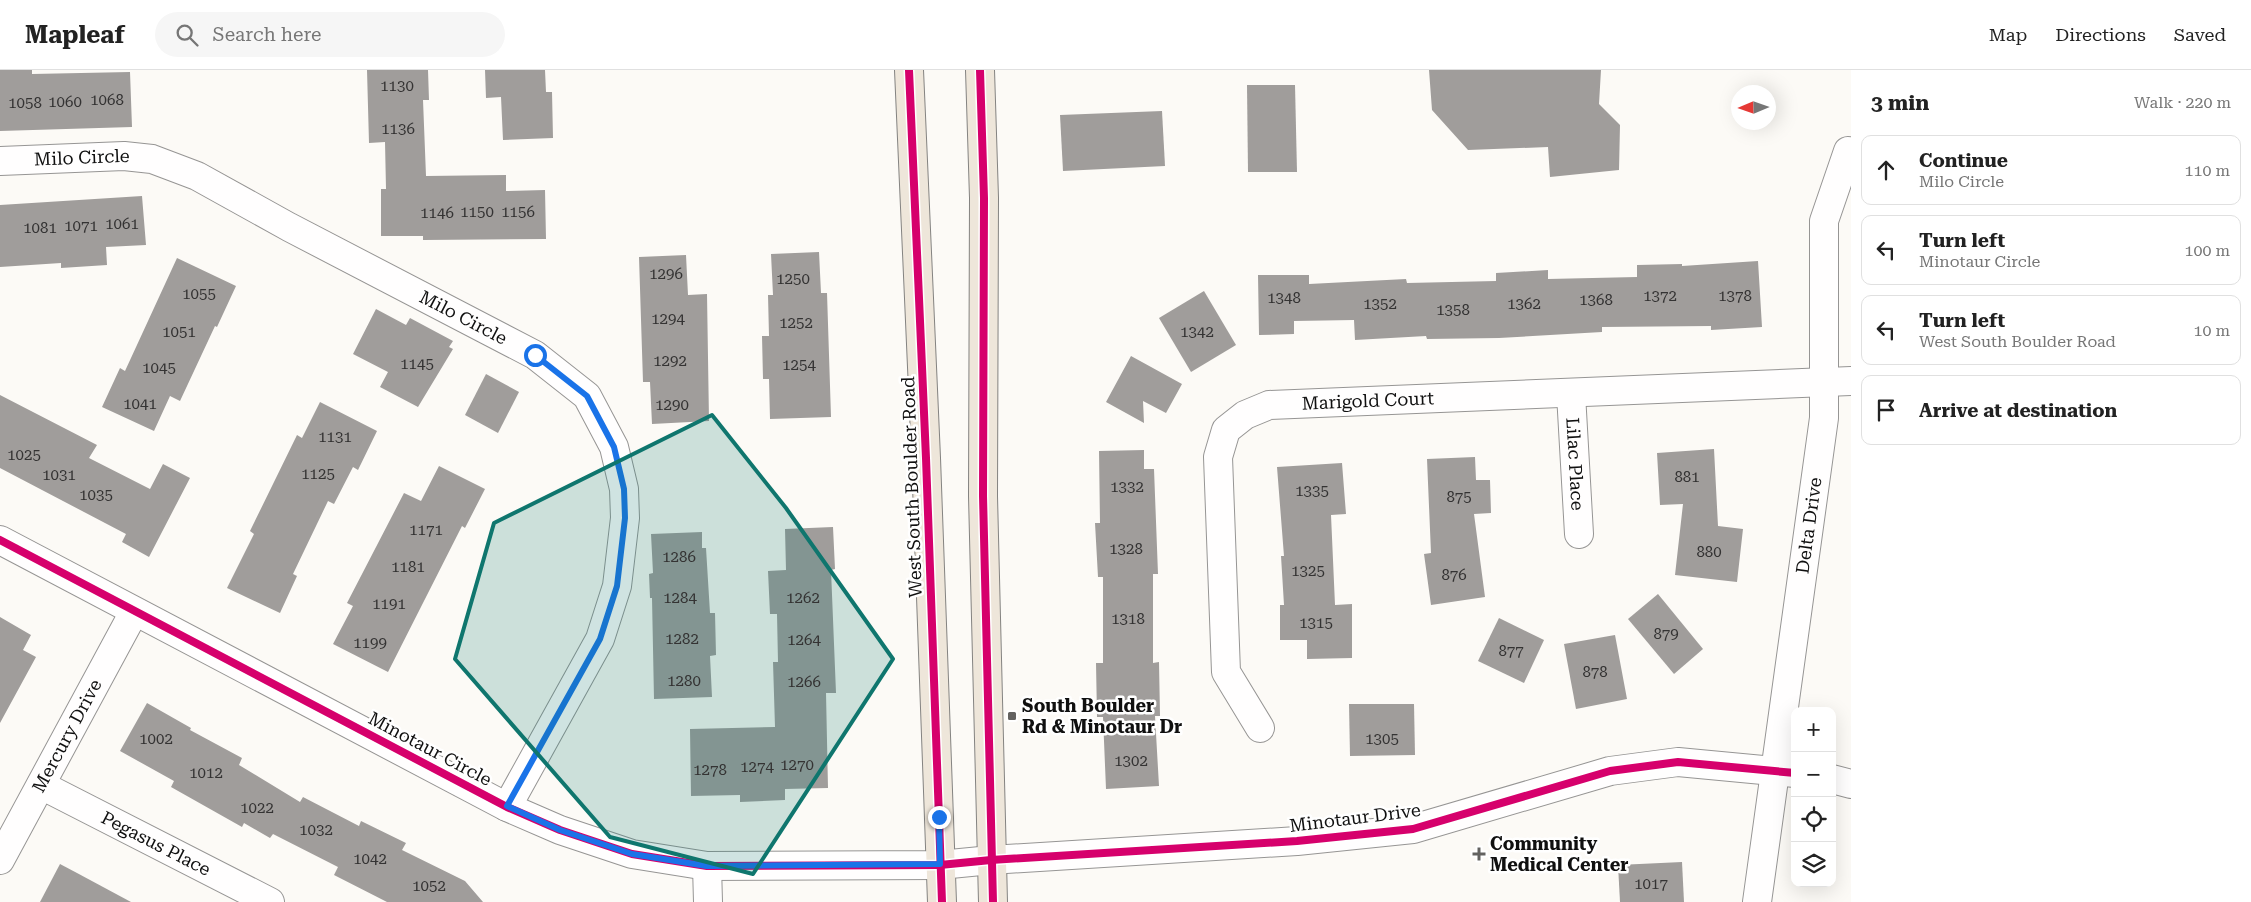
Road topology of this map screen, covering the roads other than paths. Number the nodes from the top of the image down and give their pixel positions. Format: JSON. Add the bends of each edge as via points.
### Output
{"nodes":[{"id":1,"x":909,"y":70,"type":"edge"},
{"id":2,"x":980,"y":70,"type":"edge"},
{"id":3,"x":1848,"y":151,"type":"dead end"},
{"id":4,"x":0,"y":161,"type":"edge"},
{"id":5,"x":1838,"y":381,"type":"edge"},
{"id":6,"x":1571,"y":394,"type":"junction"},
{"id":7,"x":1579,"y":534,"type":"dead end"},
{"id":8,"x":0,"y":540,"type":"edge"},
{"id":9,"x":134,"y":612,"type":"junction"},
{"id":10,"x":1260,"y":728,"type":"dead end"},
{"id":11,"x":1785,"y":771,"type":"edge"},
{"id":12,"x":1836,"y":780,"type":"edge"},
{"id":13,"x":1851,"y":784,"type":"edge"},
{"id":14,"x":41,"y":785,"type":"junction"},
{"id":15,"x":507,"y":806,"type":"junction"},
{"id":16,"x":0,"y":860,"type":"edge"},
{"id":17,"x":991,"y":860,"type":"junction"},
{"id":18,"x":940,"y":864,"type":"junction"},
{"id":19,"x":707,"y":866,"type":"junction"},
{"id":20,"x":270,"y":902,"type":"edge"},
{"id":21,"x":708,"y":902,"type":"edge"},
{"id":22,"x":942,"y":902,"type":"edge"},
{"id":23,"x":993,"y":902,"type":"edge"},
{"id":24,"x":1757,"y":902,"type":"edge"}],
"edges":[{"from":1,"to":18,"type":"main road","name":"West South Boulder Road"},
{"from":2,"to":17,"type":"main road","via":[[984,198],[983,496]]},
{"from":3,"to":5,"type":"street","name":"Delta Drive","via":[[1824,221]]},
{"from":4,"to":15,"type":"street","name":"Milo Circle","via":[[124,156],[152,159],[197,176],[535,355],[587,396],[614,447],[624,489],[625,518],[617,586],[600,639]]},
{"from":5,"to":6,"type":"street","name":"Marigold Court"},
{"from":5,"to":11,"type":"street","name":"Delta Drive","via":[[1824,418]]},
{"from":6,"to":7,"type":"street","name":"Lilac Place"},
{"from":6,"to":10,"type":"street","name":"Marigold Court","via":[[1269,404],[1245,415],[1226,430],[1218,457],[1226,672]]},
{"from":8,"to":9,"type":"street","name":"Minotaur Circle"},
{"from":9,"to":14,"type":"street","name":"Mercury Drive"},
{"from":9,"to":15,"type":"street","name":"Minotaur Circle"},
{"from":11,"to":17,"type":"street","name":"Minotaur Drive","via":[[1678,762],[1610,771],[1413,829],[1297,841]]},
{"from":11,"to":24,"type":"street","name":"Delta Drive"},
{"from":12,"to":13,"type":"street"},
{"from":14,"to":16,"type":"street","name":"Mercury Drive"},
{"from":14,"to":20,"type":"street","name":"Pegasus Place"},
{"from":15,"to":19,"type":"street","name":"Minotaur Circle","via":[[560,830],[632,854]]},
{"from":17,"to":18,"type":"street","name":"Minotaur Drive"},
{"from":17,"to":23,"type":"main road"},
{"from":18,"to":19,"type":"street","name":"Minotaur Circle"},
{"from":18,"to":22,"type":"main road","name":"West South Boulder Road"},
{"from":19,"to":21,"type":"street"}]}
